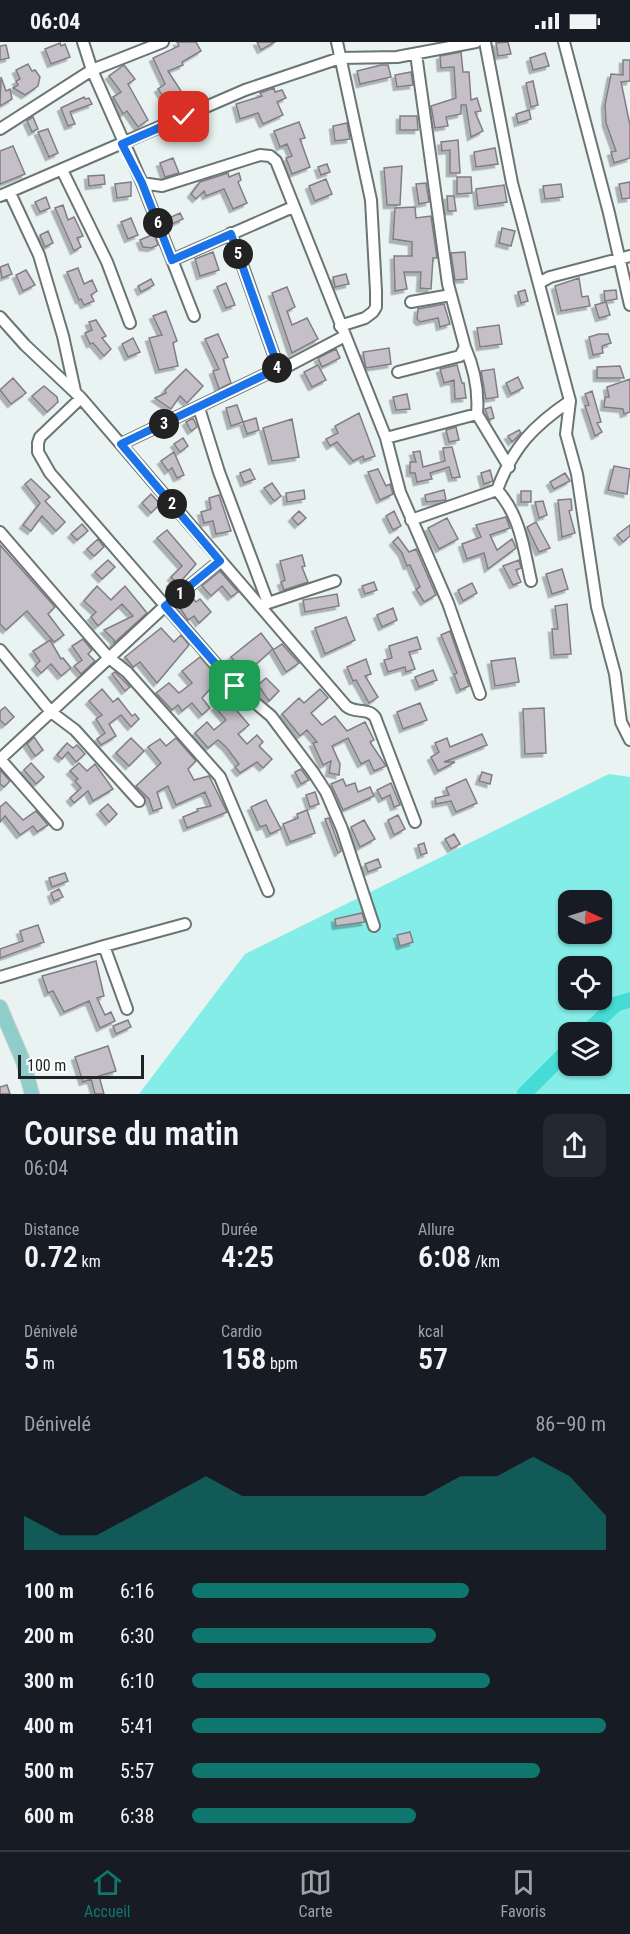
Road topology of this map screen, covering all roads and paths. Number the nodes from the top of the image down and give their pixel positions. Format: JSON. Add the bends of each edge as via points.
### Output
{"nodes":[{"id":1,"x":83,"y":42,"type":"edge"},
{"id":2,"x":163,"y":42,"type":"edge"},
{"id":3,"x":337,"y":42,"type":"edge"},
{"id":4,"x":476,"y":42,"type":"edge"},
{"id":5,"x":485,"y":42,"type":"edge"},
{"id":6,"x":564,"y":42,"type":"edge"},
{"id":7,"x":416,"y":54,"type":"junction"},
{"id":8,"x":340,"y":58,"type":"junction"},
{"id":9,"x":92,"y":70,"type":"junction"},
{"id":10,"x":0,"y":129,"type":"edge"},
{"id":11,"x":122,"y":144,"type":"junction"},
{"id":12,"x":62,"y":170,"type":"junction"},
{"id":13,"x":142,"y":183,"type":"junction"},
{"id":14,"x":5,"y":195,"type":"edge"},
{"id":15,"x":293,"y":207,"type":"junction"},
{"id":16,"x":231,"y":234,"type":"junction"},
{"id":17,"x":625,"y":257,"type":"edge"},
{"id":18,"x":172,"y":260,"type":"junction"},
{"id":19,"x":539,"y":283,"type":"junction"},
{"id":20,"x":451,"y":295,"type":"junction"},
{"id":21,"x":411,"y":302,"type":"dead end"},
{"id":22,"x":630,"y":305,"type":"edge"},
{"id":23,"x":194,"y":316,"type":"dead end"},
{"id":24,"x":0,"y":317,"type":"edge"},
{"id":25,"x":130,"y":323,"type":"dead end"},
{"id":26,"x":342,"y":331,"type":"junction"},
{"id":27,"x":465,"y":347,"type":"junction"},
{"id":28,"x":281,"y":367,"type":"junction"},
{"id":29,"x":398,"y":372,"type":"dead end"},
{"id":30,"x":78,"y":394,"type":"junction"},
{"id":31,"x":570,"y":401,"type":"junction"},
{"id":32,"x":199,"y":408,"type":"junction"},
{"id":33,"x":477,"y":414,"type":"junction"},
{"id":34,"x":386,"y":438,"type":"junction"},
{"id":35,"x":121,"y":444,"type":"junction"},
{"id":36,"x":509,"y":467,"type":"junction"},
{"id":37,"x":497,"y":490,"type":"junction"},
{"id":38,"x":411,"y":520,"type":"junction"},
{"id":39,"x":0,"y":532,"type":"edge"},
{"id":40,"x":220,"y":561,"type":"junction"},
{"id":41,"x":335,"y":581,"type":"dead end"},
{"id":42,"x":531,"y":581,"type":"dead end"},
{"id":43,"x":263,"y":605,"type":"junction"},
{"id":44,"x":165,"y":606,"type":"junction"},
{"id":45,"x":0,"y":650,"type":"edge"},
{"id":46,"x":108,"y":657,"type":"junction"},
{"id":47,"x":480,"y":694,"type":"dead end"},
{"id":48,"x":51,"y":712,"type":"junction"},
{"id":49,"x":630,"y":740,"type":"edge"},
{"id":50,"x":0,"y":759,"type":"edge"},
{"id":51,"x":139,"y":801,"type":"dead end"},
{"id":52,"x":415,"y":822,"type":"dead end"},
{"id":53,"x":57,"y":824,"type":"dead end"},
{"id":54,"x":268,"y":891,"type":"dead end"},
{"id":55,"x":185,"y":924,"type":"dead end"},
{"id":56,"x":374,"y":927,"type":"dead end"},
{"id":57,"x":104,"y":946,"type":"junction"},
{"id":58,"x":0,"y":977,"type":"edge"},
{"id":59,"x":0,"y":1007,"type":"edge"},
{"id":60,"x":127,"y":1009,"type":"dead end"},
{"id":61,"x":32,"y":1094,"type":"edge"}],
"edges":[{"from":1,"to":9,"type":"street"},
{"from":2,"to":9,"type":"street"},
{"from":3,"to":8,"type":"street"},
{"from":4,"to":7,"type":"street"},
{"from":5,"to":19,"type":"street","via":[[512,183]]},
{"from":6,"to":17,"type":"street"},
{"from":7,"to":8,"type":"street"},
{"from":7,"to":20,"type":"street"},
{"from":8,"to":11,"type":"street","via":[[245,90]]},
{"from":8,"to":26,"type":"street","via":[[371,200],[376,291],[373,312]]},
{"from":9,"to":10,"type":"street"},
{"from":9,"to":11,"type":"street"},
{"from":11,"to":12,"type":"street"},
{"from":11,"to":13,"type":"street"},
{"from":12,"to":14,"type":"street"},
{"from":12,"to":25,"type":"street"},
{"from":13,"to":15,"type":"street","via":[[162,186],[260,155],[270,156],[276,161]]},
{"from":13,"to":18,"type":"street"},
{"from":14,"to":30,"type":"street","via":[[39,255]]},
{"from":15,"to":16,"type":"street"},
{"from":15,"to":26,"type":"street"},
{"from":16,"to":18,"type":"street"},
{"from":16,"to":28,"type":"street"},
{"from":17,"to":19,"type":"street"},
{"from":17,"to":22,"type":"street"},
{"from":18,"to":23,"type":"street"},
{"from":19,"to":31,"type":"street"},
{"from":20,"to":21,"type":"street"},
{"from":20,"to":27,"type":"street"},
{"from":24,"to":30,"type":"street"},
{"from":26,"to":28,"type":"street"},
{"from":26,"to":34,"type":"street"},
{"from":27,"to":29,"type":"street","via":[[460,356]]},
{"from":27,"to":33,"type":"street","via":[[478,393]]},
{"from":28,"to":32,"type":"street"},
{"from":30,"to":35,"type":"street"},
{"from":30,"to":44,"type":"street","via":[[40,437],[38,452],[50,473]]},
{"from":31,"to":36,"type":"street","via":[[532,429],[520,442]]},
{"from":31,"to":49,"type":"street","via":[[566,434],[577,474],[597,607],[615,674],[621,722]]},
{"from":32,"to":35,"type":"street"},
{"from":32,"to":43,"type":"street"},
{"from":33,"to":34,"type":"street"},
{"from":33,"to":36,"type":"street"},
{"from":34,"to":38,"type":"street"},
{"from":35,"to":40,"type":"street"},
{"from":36,"to":37,"type":"street"},
{"from":37,"to":38,"type":"street"},
{"from":37,"to":42,"type":"street","via":[[518,523]]},
{"from":38,"to":47,"type":"street","via":[[455,622]]},
{"from":39,"to":46,"type":"street"},
{"from":40,"to":43,"type":"street"},
{"from":40,"to":44,"type":"street"},
{"from":41,"to":43,"type":"street"},
{"from":43,"to":52,"type":"street","via":[[346,706],[368,711],[375,717]]},
{"from":44,"to":46,"type":"street"},
{"from":44,"to":56,"type":"street","via":[[235,686],[271,716],[313,772],[342,829]]},
{"from":45,"to":48,"type":"street"},
{"from":46,"to":48,"type":"street"},
{"from":46,"to":54,"type":"street","via":[[127,672],[220,777]]},
{"from":48,"to":50,"type":"street"},
{"from":48,"to":51,"type":"street","via":[[75,730]]},
{"from":50,"to":53,"type":"street"},
{"from":55,"to":57,"type":"street"},
{"from":57,"to":58,"type":"street"},
{"from":57,"to":60,"type":"street"},
{"from":59,"to":61,"type":"main road"}]}
